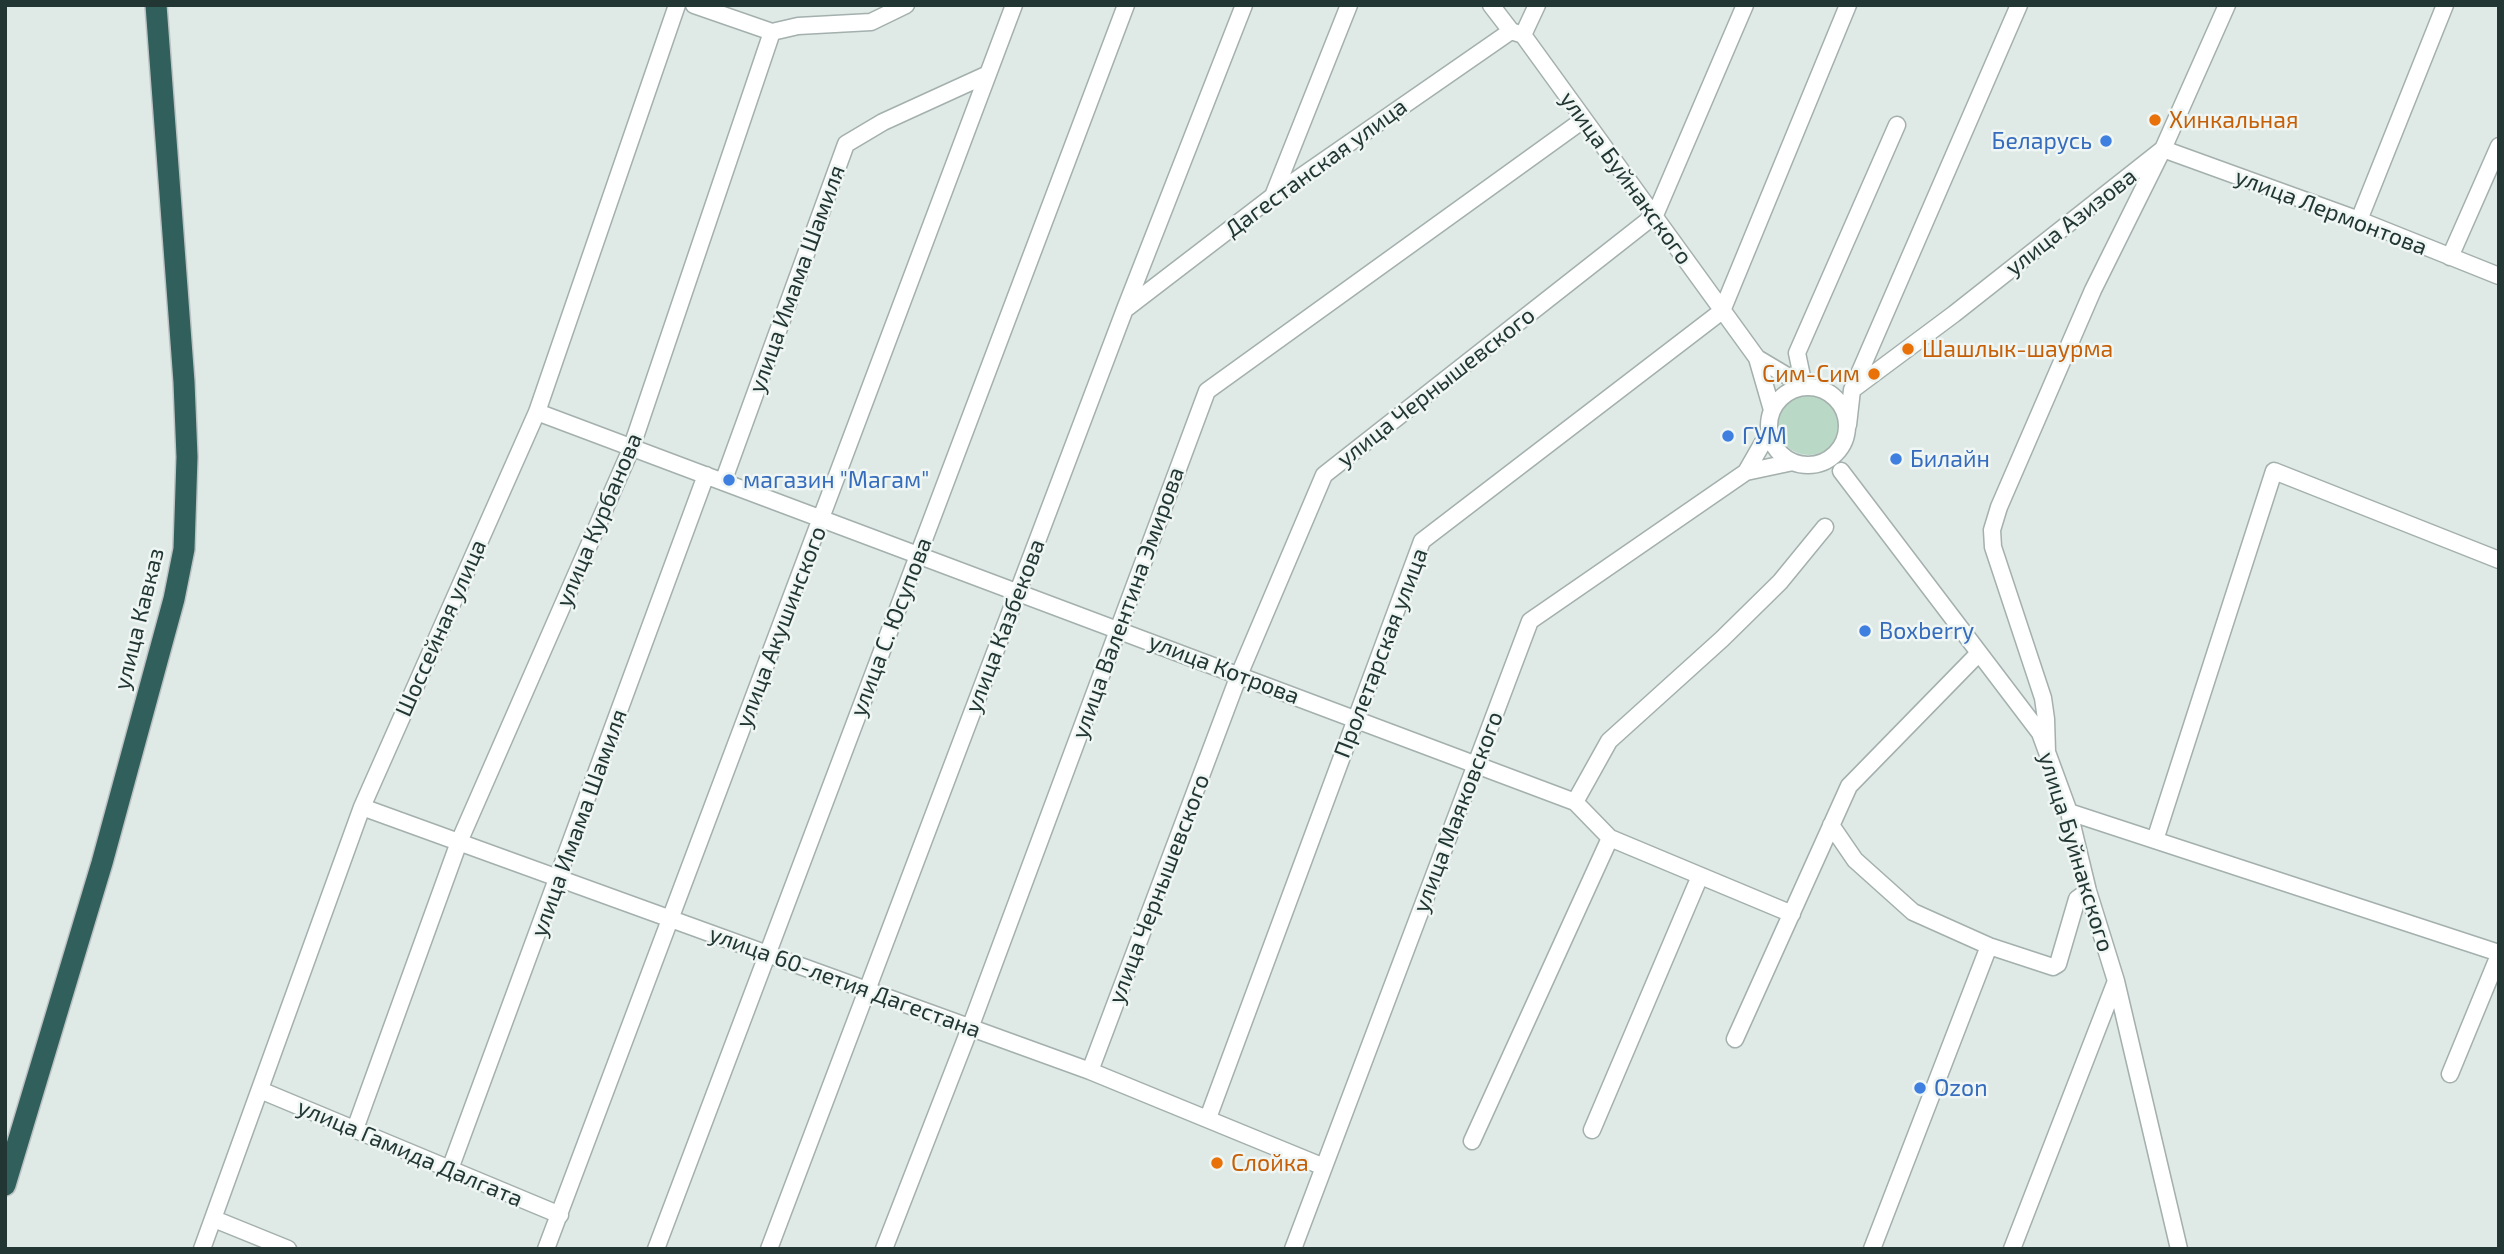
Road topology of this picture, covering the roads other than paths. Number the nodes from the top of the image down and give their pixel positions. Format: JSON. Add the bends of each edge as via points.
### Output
{"nodes":[{"id":1,"x":156,"y":5,"type":"edge"},
{"id":2,"x":677,"y":5,"type":"edge"},
{"id":3,"x":694,"y":5,"type":"edge"},
{"id":4,"x":906,"y":5,"type":"edge"},
{"id":5,"x":1014,"y":5,"type":"edge"},
{"id":6,"x":1126,"y":5,"type":"edge"},
{"id":7,"x":1244,"y":5,"type":"edge"},
{"id":8,"x":1349,"y":5,"type":"edge"},
{"id":9,"x":1491,"y":5,"type":"edge"},
{"id":10,"x":1536,"y":5,"type":"edge"},
{"id":11,"x":1745,"y":5,"type":"edge"},
{"id":12,"x":1848,"y":5,"type":"edge"},
{"id":13,"x":2019,"y":5,"type":"edge"},
{"id":14,"x":2227,"y":5,"type":"edge"},
{"id":15,"x":2445,"y":5,"type":"edge"},
{"id":16,"x":772,"y":32,"type":"junction"},
{"id":17,"x":1517,"y":33,"type":"junction"},
{"id":18,"x":986,"y":75,"type":"junction"},
{"id":19,"x":1583,"y":120,"type":"junction"},
{"id":20,"x":1897,"y":125,"type":"dead end"},
{"id":21,"x":2499,"y":146,"type":"edge"},
{"id":22,"x":2163,"y":149,"type":"junction"},
{"id":23,"x":1273,"y":196,"type":"junction"},
{"id":24,"x":1655,"y":215,"type":"junction"},
{"id":25,"x":2359,"y":220,"type":"junction"},
{"id":26,"x":2450,"y":257,"type":"junction"},
{"id":27,"x":2499,"y":276,"type":"edge"},
{"id":28,"x":1125,"y":309,"type":"junction"},
{"id":29,"x":1722,"y":311,"type":"junction"},
{"id":30,"x":1757,"y":358,"type":"junction"},
{"id":31,"x":1804,"y":386,"type":"junction"},
{"id":32,"x":1826,"y":390,"type":"junction"},
{"id":33,"x":1852,"y":390,"type":"junction"},
{"id":34,"x":1772,"y":410,"type":"junction"},
{"id":35,"x":537,"y":412,"type":"junction"},
{"id":36,"x":1847,"y":431,"type":"junction"},
{"id":37,"x":1769,"y":432,"type":"junction"},
{"id":38,"x":631,"y":449,"type":"junction"},
{"id":39,"x":1793,"y":462,"type":"junction"},
{"id":40,"x":1817,"y":465,"type":"junction"},
{"id":41,"x":1841,"y":471,"type":"junction"},
{"id":42,"x":1746,"y":472,"type":"junction"},
{"id":43,"x":706,"y":475,"type":"junction"},
{"id":44,"x":723,"y":482,"type":"junction"},
{"id":45,"x":822,"y":519,"type":"junction"},
{"id":46,"x":1825,"y":527,"type":"dead end"},
{"id":47,"x":919,"y":555,"type":"junction"},
{"id":48,"x":2499,"y":560,"type":"edge"},
{"id":49,"x":1018,"y":592,"type":"junction"},
{"id":50,"x":1118,"y":630,"type":"junction"},
{"id":51,"x":1979,"y":653,"type":"junction"},
{"id":52,"x":1239,"y":675,"type":"junction"},
{"id":53,"x":1356,"y":719,"type":"junction"},
{"id":54,"x":2047,"y":752,"type":"junction"},
{"id":55,"x":1476,"y":763,"type":"junction"},
{"id":56,"x":1575,"y":802,"type":"junction"},
{"id":57,"x":362,"y":807,"type":"junction"},
{"id":58,"x":2069,"y":812,"type":"junction"},
{"id":59,"x":1831,"y":825,"type":"junction"},
{"id":60,"x":1610,"y":838,"type":"junction"},
{"id":61,"x":2155,"y":840,"type":"junction"},
{"id":62,"x":459,"y":842,"type":"junction"},
{"id":63,"x":1700,"y":876,"type":"junction"},
{"id":64,"x":559,"y":879,"type":"junction"},
{"id":65,"x":2088,"y":891,"type":"junction"},
{"id":66,"x":1792,"y":914,"type":"junction"},
{"id":67,"x":671,"y":919,"type":"junction"},
{"id":68,"x":1989,"y":946,"type":"junction"},
{"id":69,"x":767,"y":954,"type":"junction"},
{"id":70,"x":2499,"y":954,"type":"edge"},
{"id":71,"x":2116,"y":981,"type":"junction"},
{"id":72,"x":866,"y":990,"type":"junction"},
{"id":73,"x":970,"y":1028,"type":"junction"},
{"id":74,"x":1735,"y":1039,"type":"dead end"},
{"id":75,"x":1090,"y":1071,"type":"junction"},
{"id":76,"x":2450,"y":1074,"type":"dead end"},
{"id":77,"x":260,"y":1090,"type":"junction"},
{"id":78,"x":1208,"y":1118,"type":"junction"},
{"id":79,"x":355,"y":1129,"type":"junction"},
{"id":80,"x":1592,"y":1130,"type":"dead end"},
{"id":81,"x":1472,"y":1141,"type":"dead end"},
{"id":82,"x":1324,"y":1167,"type":"junction"},
{"id":83,"x":450,"y":1169,"type":"junction"},
{"id":84,"x":5,"y":1185,"type":"edge"},
{"id":85,"x":560,"y":1215,"type":"junction"},
{"id":86,"x":214,"y":1219,"type":"junction"},
{"id":87,"x":202,"y":1249,"type":"edge"},
{"id":88,"x":288,"y":1249,"type":"edge"},
{"id":89,"x":546,"y":1249,"type":"edge"},
{"id":90,"x":656,"y":1249,"type":"edge"},
{"id":91,"x":769,"y":1249,"type":"edge"},
{"id":92,"x":884,"y":1249,"type":"edge"},
{"id":93,"x":1293,"y":1249,"type":"edge"},
{"id":94,"x":1872,"y":1249,"type":"edge"},
{"id":95,"x":2012,"y":1249,"type":"edge"},
{"id":96,"x":2179,"y":1249,"type":"edge"}],
"edges":[{"from":1,"to":84,"type":"highway","name":"улица Кавказ","via":[[184,382],[184,549],[102,863]]},
{"from":2,"to":35,"type":"street","name":"Шоссейная улица"},
{"from":3,"to":16,"type":"street"},
{"from":4,"to":16,"type":"street","via":[[871,22]]},
{"from":5,"to":18,"type":"street","name":"улица Акушинского"},
{"from":6,"to":47,"type":"street","name":"улица С. Юсупова"},
{"from":7,"to":28,"type":"street","name":"улица Казбекова"},
{"from":8,"to":23,"type":"street"},
{"from":9,"to":17,"type":"street","name":"улица Буйнакского"},
{"from":10,"to":17,"type":"street"},
{"from":11,"to":24,"type":"street"},
{"from":12,"to":29,"type":"street"},
{"from":13,"to":33,"type":"street"},
{"from":14,"to":22,"type":"street","name":"улица Азизова"},
{"from":15,"to":25,"type":"street"},
{"from":16,"to":38,"type":"street","name":"улица Курбанова"},
{"from":17,"to":19,"type":"street","name":"улица Буйнакского"},
{"from":17,"to":23,"type":"street","name":"Дагестанская улица"},
{"from":18,"to":44,"type":"street","name":"улица Имама Шамиля","via":[[846,144]]},
{"from":18,"to":45,"type":"street","name":"улица Акушинского"},
{"from":19,"to":24,"type":"street","name":"улица Буйнакского"},
{"from":19,"to":50,"type":"street","name":"улица Валентина Эмирова","via":[[1208,391]]},
{"from":20,"to":31,"type":"street","via":[[1797,353]]},
{"from":21,"to":26,"type":"street"},
{"from":22,"to":25,"type":"street","name":"улица Лермонтова"},
{"from":22,"to":33,"type":"street","name":"улица Азизова"},
{"from":22,"to":54,"type":"street","via":[[2093,290],[1992,530],[1993,547],[2043,698]]},
{"from":23,"to":28,"type":"street","name":"Дагестанская улица"},
{"from":24,"to":29,"type":"street","name":"улица Буйнакского"},
{"from":24,"to":52,"type":"street","name":"улица Чернышевского","via":[[1324,475]]},
{"from":25,"to":26,"type":"street","name":"улица Лермонтова"},
{"from":26,"to":27,"type":"street","name":"улица Лермонтова"},
{"from":28,"to":49,"type":"street","name":"улица Казбекова"},
{"from":29,"to":30,"type":"street","name":"улица Буйнакского"},
{"from":29,"to":53,"type":"street","name":"Пролетарская улица","via":[[1422,541]]},
{"from":30,"to":31,"type":"street"},
{"from":30,"to":34,"type":"street"},
{"from":31,"to":32,"type":"street"},
{"from":31,"to":34,"type":"street","via":[[1781,397]]},
{"from":32,"to":33,"type":"street"},
{"from":32,"to":36,"type":"street","via":[[1845,411]]},
{"from":33,"to":36,"type":"street"},
{"from":34,"to":37,"type":"street"},
{"from":35,"to":38,"type":"street","name":"улица Котрова"},
{"from":35,"to":57,"type":"street","name":"Шоссейная улица"},
{"from":36,"to":40,"type":"street","via":[[1840,449]]},
{"from":36,"to":41,"type":"street"},
{"from":37,"to":39,"type":"street","via":[[1778,450]]},
{"from":37,"to":42,"type":"street"},
{"from":38,"to":43,"type":"street","name":"улица Котрова"},
{"from":38,"to":62,"type":"street","name":"улица Курбанова"},
{"from":39,"to":40,"type":"street"},
{"from":39,"to":42,"type":"street"},
{"from":40,"to":41,"type":"street"},
{"from":41,"to":51,"type":"street","name":"улица Буйнакского"},
{"from":42,"to":55,"type":"street","name":"улица Маяковского","via":[[1530,621]]},
{"from":43,"to":44,"type":"street","name":"улица Котрова"},
{"from":43,"to":64,"type":"street","name":"улица Имама Шамиля"},
{"from":44,"to":45,"type":"street","name":"улица Котрова"},
{"from":45,"to":47,"type":"street","name":"улица Котрова"},
{"from":45,"to":67,"type":"street","name":"улица Акушинского"},
{"from":46,"to":56,"type":"street","via":[[1780,582],[1609,741]]},
{"from":47,"to":49,"type":"street","name":"улица Котрова"},
{"from":47,"to":69,"type":"street","name":"улица С. Юсупова"},
{"from":48,"to":61,"type":"street","via":[[2273,471]]},
{"from":49,"to":50,"type":"street","name":"улица Котрова"},
{"from":49,"to":72,"type":"street","name":"улица Казбекова"},
{"from":50,"to":52,"type":"street","name":"улица Котрова"},
{"from":50,"to":73,"type":"street","name":"улица Валентина Эмирова"},
{"from":51,"to":54,"type":"street","name":"улица Буйнакского","via":[[2040,733]]},
{"from":51,"to":59,"type":"street","via":[[1849,786]]},
{"from":52,"to":53,"type":"street","name":"улица Котрова"},
{"from":52,"to":75,"type":"street","name":"улица Чернышевского"},
{"from":53,"to":55,"type":"street","name":"улица Котрова"},
{"from":53,"to":78,"type":"street","name":"Пролетарская улица"},
{"from":54,"to":58,"type":"street","name":"улица Буйнакского"},
{"from":55,"to":56,"type":"street","name":"улица Котрова"},
{"from":55,"to":82,"type":"street","name":"улица Маяковского"},
{"from":56,"to":60,"type":"street","name":"улица Котрова"},
{"from":57,"to":62,"type":"street","name":"улица 60-летия Дагестана"},
{"from":57,"to":77,"type":"street","name":"Шоссейная улица"},
{"from":58,"to":61,"type":"street"},
{"from":58,"to":65,"type":"street","name":"улица Буйнакского"},
{"from":59,"to":66,"type":"street"},
{"from":59,"to":68,"type":"street","via":[[1855,860],[1913,912]]},
{"from":60,"to":63,"type":"street","name":"улица Котрова"},
{"from":60,"to":81,"type":"street"},
{"from":61,"to":70,"type":"street"},
{"from":62,"to":64,"type":"street","name":"улица 60-летия Дагестана"},
{"from":62,"to":79,"type":"street","name":"улица Курбанова"},
{"from":63,"to":66,"type":"street","name":"улица Котрова"},
{"from":63,"to":80,"type":"street"},
{"from":64,"to":67,"type":"street","name":"улица 60-летия Дагестана"},
{"from":64,"to":83,"type":"street","name":"улица Имама Шамиля"},
{"from":65,"to":68,"type":"street","via":[[2077,898],[2056,967]]},
{"from":65,"to":71,"type":"street","name":"улица Буйнакского"},
{"from":66,"to":74,"type":"street"},
{"from":67,"to":69,"type":"street","name":"улица 60-летия Дагестана"},
{"from":67,"to":85,"type":"street","name":"улица Акушинского"},
{"from":68,"to":94,"type":"street"},
{"from":69,"to":72,"type":"street","name":"улица 60-летия Дагестана"},
{"from":69,"to":90,"type":"street","name":"улица С. Юсупова"},
{"from":70,"to":76,"type":"street"},
{"from":71,"to":95,"type":"street"},
{"from":71,"to":96,"type":"street","name":"улица Буйнакского"},
{"from":72,"to":73,"type":"street","name":"улица 60-летия Дагестана"},
{"from":72,"to":91,"type":"street","name":"улица Казбекова"},
{"from":73,"to":75,"type":"street","name":"улица 60-летия Дагестана"},
{"from":73,"to":92,"type":"street","name":"улица Валентина Эмирова"},
{"from":75,"to":78,"type":"street","name":"улица 60-летия Дагестана"},
{"from":77,"to":79,"type":"street","name":"улица Гамида Далгата"},
{"from":77,"to":86,"type":"street","name":"Шоссейная улица"},
{"from":78,"to":82,"type":"street","name":"улица 60-летия Дагестана"},
{"from":79,"to":83,"type":"street","name":"улица Гамида Далгата"},
{"from":82,"to":93,"type":"street","name":"улица Маяковского"},
{"from":83,"to":85,"type":"street","name":"улица Гамида Далгата"},
{"from":85,"to":89,"type":"street","name":"улица Акушинского"},
{"from":86,"to":87,"type":"street","name":"Шоссейная улица"},
{"from":86,"to":88,"type":"street"}]}
